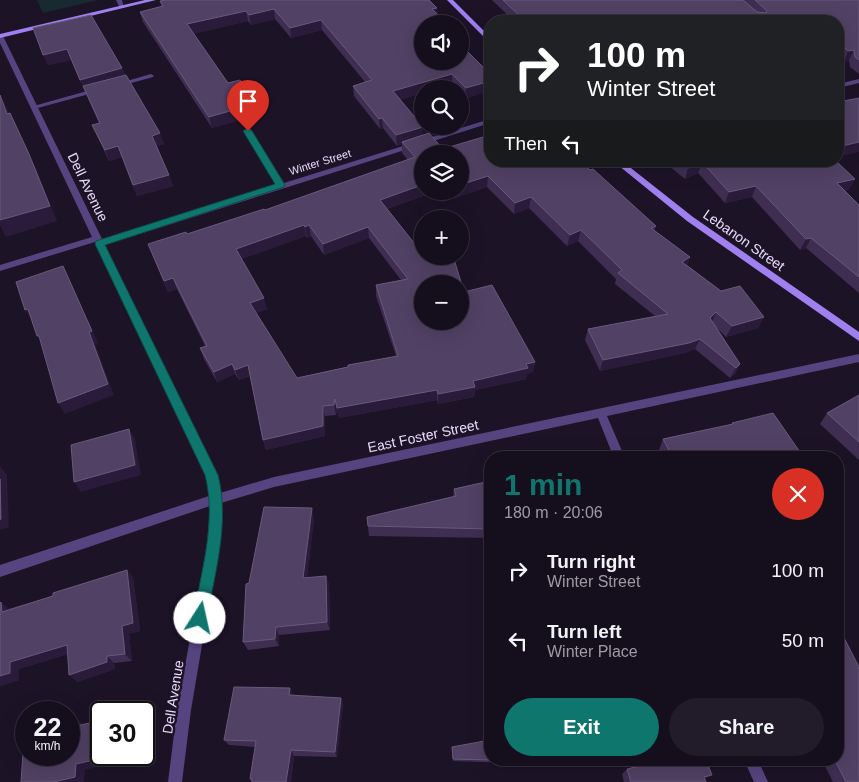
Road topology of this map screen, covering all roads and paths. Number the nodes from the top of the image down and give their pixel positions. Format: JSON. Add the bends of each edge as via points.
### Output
{"nodes":[{"id":1,"x":119,"y":0,"type":"edge"},
{"id":2,"x":153,"y":0,"type":"edge"},
{"id":3,"x":450,"y":0,"type":"edge"},
{"id":4,"x":122,"y":7,"type":"junction"},
{"id":5,"x":484,"y":35,"type":"edge"},
{"id":6,"x":0,"y":36,"type":"edge"},
{"id":7,"x":150,"y":76,"type":"dead end"},
{"id":8,"x":859,"y":81,"type":"edge"},
{"id":9,"x":844,"y":85,"type":"edge"},
{"id":10,"x":34,"y":107,"type":"junction"},
{"id":11,"x":484,"y":123,"type":"edge"},
{"id":12,"x":248,"y":131,"type":"dead end"},
{"id":13,"x":625,"y":167,"type":"edge"},
{"id":14,"x":281,"y":185,"type":"junction"},
{"id":15,"x":98,"y":241,"type":"junction"},
{"id":16,"x":0,"y":268,"type":"edge"},
{"id":17,"x":859,"y":337,"type":"edge"},
{"id":18,"x":859,"y":358,"type":"edge"},
{"id":19,"x":601,"y":413,"type":"junction"},
{"id":20,"x":617,"y":451,"type":"edge"},
{"id":21,"x":216,"y":500,"type":"junction"},
{"id":22,"x":0,"y":571,"type":"edge"},
{"id":23,"x":754,"y":766,"type":"edge"},
{"id":24,"x":175,"y":782,"type":"edge"},
{"id":25,"x":761,"y":782,"type":"edge"}],
"edges":[{"from":1,"to":4,"type":"street"},
{"from":2,"to":4,"type":"main road"},
{"from":3,"to":5,"type":"main road"},
{"from":4,"to":6,"type":"main road"},
{"from":6,"to":10,"type":"street","name":"Dell Avenue"},
{"from":7,"to":10,"type":"street"},
{"from":8,"to":9,"type":"street"},
{"from":10,"to":15,"type":"street","name":"Dell Avenue"},
{"from":11,"to":14,"type":"street","name":"Winter Street"},
{"from":12,"to":14,"type":"street"},
{"from":13,"to":17,"type":"main road","name":"Lebanon Street","via":[[690,219]]},
{"from":14,"to":15,"type":"street","name":"Winter Street"},
{"from":15,"to":16,"type":"street","name":"Winter Street"},
{"from":15,"to":21,"type":"street","name":"Dell Avenue","via":[[211,475]]},
{"from":18,"to":19,"type":"street","name":"East Foster Street"},
{"from":19,"to":20,"type":"street"},
{"from":19,"to":21,"type":"street","name":"East Foster Street","via":[[274,482]]},
{"from":21,"to":22,"type":"street","name":"East Foster Street"},
{"from":21,"to":24,"type":"street","name":"Dell Avenue","via":[[213,545],[184,710]]},
{"from":23,"to":25,"type":"street"}]}
